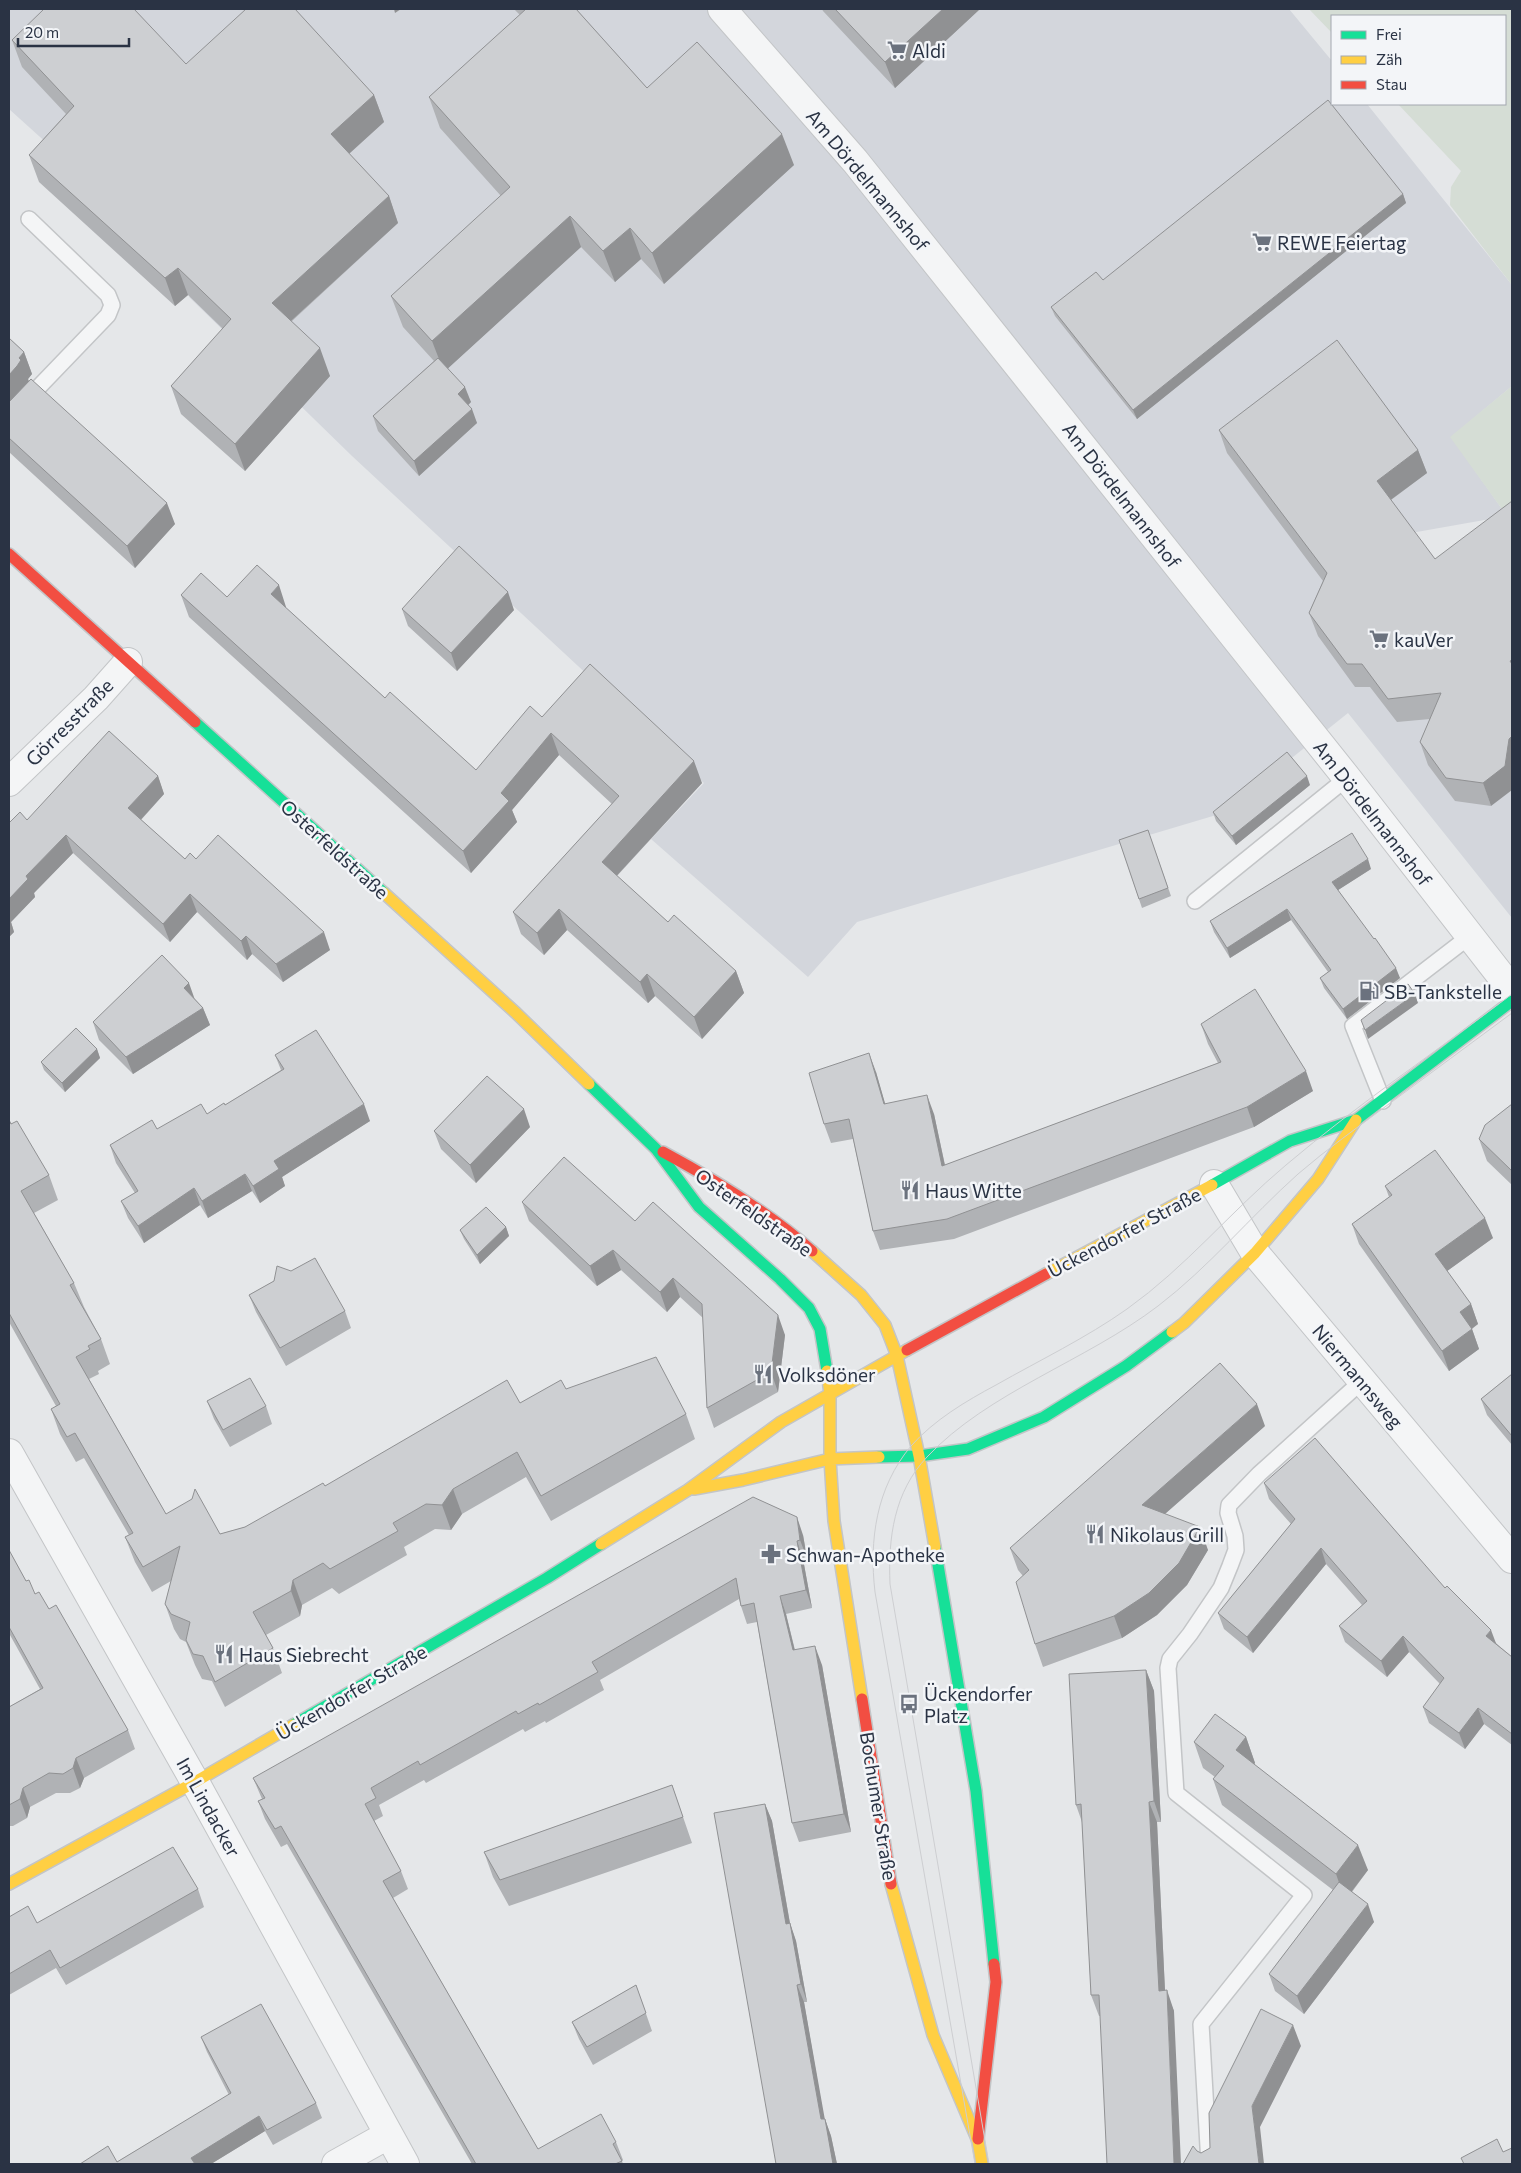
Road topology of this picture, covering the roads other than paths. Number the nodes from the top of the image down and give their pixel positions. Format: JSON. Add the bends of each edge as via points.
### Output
{"nodes":[{"id":1,"x":722,"y":9,"type":"edge"},
{"id":2,"x":29,"y":219,"type":"dead end"},
{"id":3,"x":9,"y":418,"type":"edge"},
{"id":4,"x":9,"y":554,"type":"edge"},
{"id":5,"x":128,"y":662,"type":"junction"},
{"id":6,"x":1347,"y":778,"type":"junction"},
{"id":7,"x":9,"y":782,"type":"edge"},
{"id":8,"x":1195,"y":902,"type":"dead end"},
{"id":9,"x":1470,"y":936,"type":"junction"},
{"id":10,"x":1512,"y":990,"type":"edge"},
{"id":11,"x":1512,"y":1001,"type":"edge"},
{"id":12,"x":1383,"y":1101,"type":"junction"},
{"id":13,"x":1356,"y":1120,"type":"junction"},
{"id":14,"x":656,"y":1149,"type":"junction"},
{"id":15,"x":1214,"y":1184,"type":"junction"},
{"id":16,"x":1255,"y":1253,"type":"junction"},
{"id":17,"x":897,"y":1356,"type":"junction"},
{"id":18,"x":1362,"y":1381,"type":"junction"},
{"id":19,"x":830,"y":1394,"type":"junction"},
{"id":20,"x":9,"y":1453,"type":"edge"},
{"id":21,"x":919,"y":1456,"type":"junction"},
{"id":22,"x":830,"y":1459,"type":"junction"},
{"id":23,"x":688,"y":1490,"type":"junction"},
{"id":24,"x":1512,"y":1559,"type":"edge"},
{"id":25,"x":196,"y":1782,"type":"junction"},
{"id":26,"x":9,"y":1884,"type":"edge"},
{"id":27,"x":388,"y":2135,"type":"junction"},
{"id":28,"x":978,"y":2141,"type":"junction"},
{"id":29,"x":336,"y":2164,"type":"edge"},
{"id":30,"x":405,"y":2164,"type":"edge"},
{"id":31,"x":982,"y":2164,"type":"edge"},
{"id":32,"x":1209,"y":2164,"type":"edge"}],
"edges":[{"from":1,"to":6,"type":"street","name":"Am Dördelmannshof","via":[[855,161]]},
{"from":2,"to":3,"type":"lane","via":[[108,295],[112,305],[108,315]]},
{"from":4,"to":5,"type":"main road","name":"Osterfeldstraße"},
{"from":5,"to":7,"type":"street","name":"Görresstraße","via":[[96,698]]},
{"from":5,"to":14,"type":"main road","name":"Osterfeldstraße","via":[[516,1013]]},
{"from":6,"to":8,"type":"lane"},
{"from":6,"to":9,"type":"street","name":"Am Dördelmannshof"},
{"from":9,"to":10,"type":"street","name":"Am Dördelmannshof"},
{"from":9,"to":12,"type":"lane","via":[[1352,1026]]},
{"from":11,"to":12,"type":"main road","name":"Ückendorfer Straße"},
{"from":12,"to":13,"type":"main road","name":"Ückendorfer Straße"},
{"from":13,"to":15,"type":"main road","name":"Ückendorfer Straße","via":[[1290,1141]]},
{"from":13,"to":16,"type":"main road","name":"Ückendorfer Straße","via":[[1318,1179]]},
{"from":14,"to":17,"type":"main road","name":"Osterfeldstraße","via":[[709,1177],[796,1236],[861,1294],[885,1326]]},
{"from":14,"to":19,"type":"main road","name":"Osterfeldstraße","via":[[699,1207],[809,1308],[820,1328]]},
{"from":15,"to":16,"type":"street","name":"Niermannsweg"},
{"from":15,"to":17,"type":"main road","name":"Ückendorfer Straße"},
{"from":16,"to":18,"type":"street","name":"Niermannsweg"},
{"from":16,"to":21,"type":"main road","name":"Ückendorfer Straße","via":[[1184,1323],[1126,1366],[1044,1417],[968,1449]]},
{"from":17,"to":19,"type":"main road","name":"Ückendorfer Straße"},
{"from":17,"to":21,"type":"main road"},
{"from":18,"to":24,"type":"street","name":"Niermannsweg"},
{"from":18,"to":32,"type":"lane","via":[[1259,1474],[1230,1505],[1228,1513],[1236,1550],[1222,1588],[1170,1659],[1168,1668],[1176,1793],[1304,1895],[1201,2024]]},
{"from":19,"to":22,"type":"main road","name":"Osterfeldstraße"},
{"from":19,"to":23,"type":"main road","name":"Ückendorfer Straße","via":[[781,1422]]},
{"from":20,"to":25,"type":"street","name":"Im Lindacker"},
{"from":21,"to":22,"type":"main road","name":"Ückendorfer Straße"},
{"from":21,"to":28,"type":"main road","name":"Bochumer Straße","via":[[976,1791],[996,1982]]},
{"from":22,"to":23,"type":"main road","name":"Ückendorfer Straße"},
{"from":22,"to":28,"type":"main road","name":"Bochumer Straße","via":[[834,1521],[892,1891],[933,2035]]},
{"from":23,"to":25,"type":"main road","name":"Ückendorfer Straße","via":[[548,1578]]},
{"from":25,"to":26,"type":"main road","name":"Ückendorfer Straße"},
{"from":25,"to":27,"type":"street","name":"Im Lindacker"},
{"from":27,"to":29,"type":"street"},
{"from":27,"to":30,"type":"street","name":"Im Lindacker"},
{"from":28,"to":31,"type":"main road","name":"Bochumer Straße"}]}
